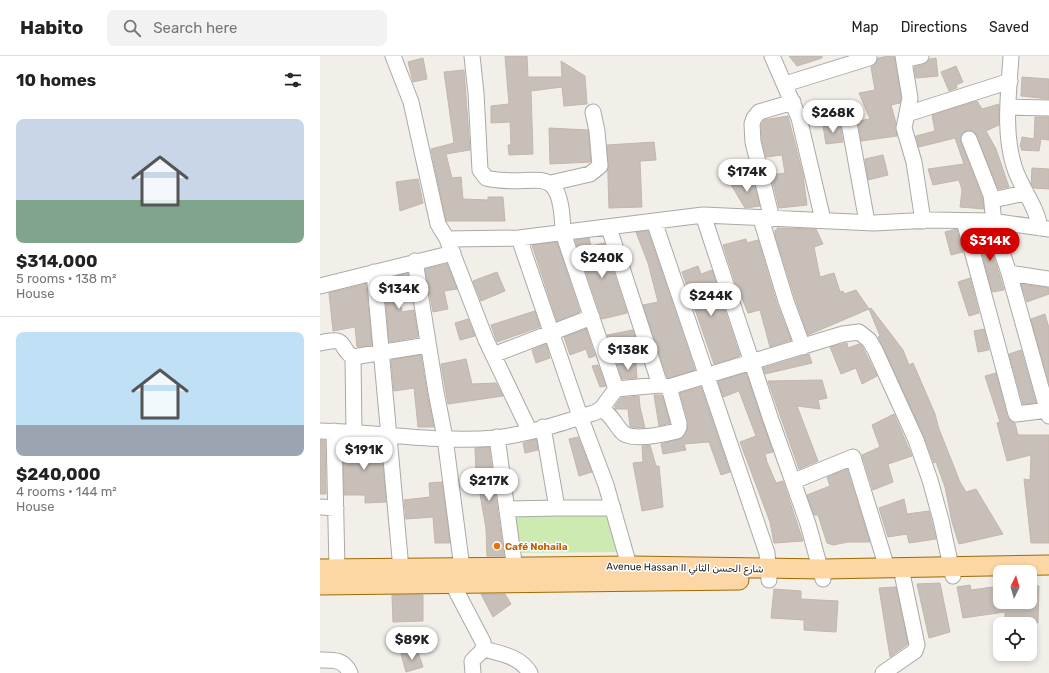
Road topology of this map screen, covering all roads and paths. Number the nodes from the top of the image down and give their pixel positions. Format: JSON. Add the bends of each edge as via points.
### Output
{"nodes":[{"id":1,"x":393,"y":56,"type":"edge"},
{"id":2,"x":472,"y":56,"type":"edge"},
{"id":3,"x":772,"y":56,"type":"edge"},
{"id":4,"x":921,"y":56,"type":"edge"},
{"id":5,"x":1011,"y":56,"type":"edge"},
{"id":6,"x":871,"y":57,"type":"edge"},
{"id":7,"x":904,"y":58,"type":"edge"},
{"id":8,"x":1010,"y":81,"type":"junction"},
{"id":9,"x":785,"y":84,"type":"junction"},
{"id":10,"x":793,"y":102,"type":"junction"},
{"id":11,"x":1009,"y":107,"type":"junction"},
{"id":12,"x":1049,"y":108,"type":"edge"},
{"id":13,"x":593,"y":112,"type":"dead end"},
{"id":14,"x":906,"y":114,"type":"junction"},
{"id":15,"x":848,"y":123,"type":"dead end"},
{"id":16,"x":970,"y":139,"type":"dead end"},
{"id":17,"x":551,"y":183,"type":"junction"},
{"id":18,"x":1024,"y":193,"type":"junction"},
{"id":19,"x":992,"y":200,"type":"junction"},
{"id":20,"x":703,"y":215,"type":"junction"},
{"id":21,"x":766,"y":219,"type":"junction"},
{"id":22,"x":823,"y":220,"type":"junction"},
{"id":23,"x":654,"y":221,"type":"junction"},
{"id":24,"x":923,"y":221,"type":"junction"},
{"id":25,"x":964,"y":221,"type":"junction"},
{"id":26,"x":867,"y":222,"type":"junction"},
{"id":27,"x":993,"y":222,"type":"junction"},
{"id":28,"x":1040,"y":224,"type":"edge"},
{"id":29,"x":609,"y":228,"type":"junction"},
{"id":30,"x":563,"y":233,"type":"junction"},
{"id":31,"x":519,"y":238,"type":"junction"},
{"id":32,"x":450,"y":246,"type":"junction"},
{"id":33,"x":415,"y":261,"type":"junction"},
{"id":34,"x":374,"y":272,"type":"junction"},
{"id":35,"x":1009,"y":273,"type":"junction"},
{"id":36,"x":1049,"y":279,"type":"edge"},
{"id":37,"x":320,"y":286,"type":"edge"},
{"id":38,"x":592,"y":317,"type":"junction"},
{"id":39,"x":552,"y":334,"type":"junction"},
{"id":40,"x":320,"y":343,"type":"edge"},
{"id":41,"x":428,"y":345,"type":"junction"},
{"id":42,"x":803,"y":347,"type":"junction"},
{"id":43,"x":381,"y":353,"type":"junction"},
{"id":44,"x":493,"y":355,"type":"junction"},
{"id":45,"x":353,"y":357,"type":"junction"},
{"id":46,"x":752,"y":363,"type":"junction"},
{"id":47,"x":706,"y":376,"type":"junction"},
{"id":48,"x":664,"y":386,"type":"junction"},
{"id":49,"x":616,"y":389,"type":"junction"},
{"id":50,"x":601,"y":409,"type":"junction"},
{"id":51,"x":1049,"y":412,"type":"edge"},
{"id":52,"x":580,"y":416,"type":"junction"},
{"id":53,"x":536,"y":429,"type":"junction"},
{"id":54,"x":327,"y":431,"type":"edge"},
{"id":55,"x":354,"y":433,"type":"junction"},
{"id":56,"x":390,"y":437,"type":"junction"},
{"id":57,"x":445,"y":438,"type":"junction"},
{"id":58,"x":497,"y":438,"type":"junction"},
{"id":59,"x":794,"y":481,"type":"junction"},
{"id":60,"x":320,"y":507,"type":"edge"},
{"id":61,"x":336,"y":508,"type":"junction"},
{"id":62,"x":557,"y":508,"type":"junction"},
{"id":63,"x":613,"y":508,"type":"junction"},
{"id":64,"x":507,"y":509,"type":"junction"},
{"id":65,"x":1049,"y":565,"type":"edge"},
{"id":66,"x":887,"y":568,"type":"junction"},
{"id":67,"x":328,"y":569,"type":"edge"},
{"id":68,"x":401,"y":569,"type":"junction"},
{"id":69,"x":952,"y":571,"type":"junction"},
{"id":70,"x":632,"y":573,"type":"junction"},
{"id":71,"x":769,"y":574,"type":"junction"},
{"id":72,"x":823,"y":574,"type":"junction"},
{"id":73,"x":516,"y":575,"type":"junction"},
{"id":74,"x":993,"y":575,"type":"edge"},
{"id":75,"x":457,"y":576,"type":"junction"},
{"id":76,"x":1037,"y":576,"type":"edge"},
{"id":77,"x":1049,"y":576,"type":"edge"},
{"id":78,"x":903,"y":578,"type":"junction"},
{"id":79,"x":320,"y":585,"type":"edge"},
{"id":80,"x":484,"y":649,"type":"junction"},
{"id":81,"x":320,"y":660,"type":"edge"},
{"id":82,"x":350,"y":673,"type":"edge"},
{"id":83,"x":473,"y":673,"type":"edge"},
{"id":84,"x":530,"y":673,"type":"edge"},
{"id":85,"x":883,"y":673,"type":"edge"}],
"edges":[{"from":1,"to":32,"type":"street","via":[[411,102],[438,224]]},
{"from":2,"to":17,"type":"street","via":[[479,166],[482,175],[492,180],[542,180]]},
{"from":3,"to":9,"type":"street"},
{"from":4,"to":7,"type":"street"},
{"from":5,"to":8,"type":"street"},
{"from":6,"to":9,"type":"street"},
{"from":7,"to":14,"type":"street","via":[[910,98]]},
{"from":8,"to":11,"type":"street"},
{"from":8,"to":14,"type":"street"},
{"from":9,"to":10,"type":"street"},
{"from":10,"to":21,"type":"street","via":[[759,112],[752,124]]},
{"from":10,"to":22,"type":"street"},
{"from":11,"to":12,"type":"street"},
{"from":11,"to":18,"type":"street","via":[[1011,158]]},
{"from":13,"to":17,"type":"street","via":[[600,166],[590,174]]},
{"from":14,"to":24,"type":"street","via":[[904,128],[914,162]]},
{"from":15,"to":26,"type":"street"},
{"from":16,"to":19,"type":"street"},
{"from":17,"to":30,"type":"street","via":[[563,213]]},
{"from":18,"to":19,"type":"street"},
{"from":18,"to":28,"type":"street"},
{"from":19,"to":27,"type":"street"},
{"from":20,"to":21,"type":"street"},
{"from":20,"to":23,"type":"street"},
{"from":20,"to":46,"type":"street"},
{"from":21,"to":22,"type":"street"},
{"from":21,"to":42,"type":"street","via":[[784,294]]},
{"from":22,"to":26,"type":"street"},
{"from":23,"to":29,"type":"street"},
{"from":23,"to":47,"type":"street"},
{"from":24,"to":25,"type":"street"},
{"from":24,"to":26,"type":"street"},
{"from":25,"to":27,"type":"street"},
{"from":25,"to":51,"type":"street","via":[[1016,414]]},
{"from":27,"to":28,"type":"street"},
{"from":27,"to":35,"type":"street"},
{"from":29,"to":30,"type":"street"},
{"from":29,"to":48,"type":"street"},
{"from":30,"to":31,"type":"street"},
{"from":30,"to":38,"type":"street"},
{"from":31,"to":32,"type":"street"},
{"from":31,"to":39,"type":"street"},
{"from":32,"to":33,"type":"street"},
{"from":32,"to":44,"type":"street"},
{"from":33,"to":34,"type":"street"},
{"from":33,"to":41,"type":"street"},
{"from":34,"to":37,"type":"street"},
{"from":34,"to":43,"type":"street"},
{"from":35,"to":36,"type":"street"},
{"from":35,"to":51,"type":"street"},
{"from":38,"to":39,"type":"street"},
{"from":38,"to":49,"type":"street"},
{"from":39,"to":44,"type":"street"},
{"from":39,"to":52,"type":"street"},
{"from":40,"to":45,"type":"street","via":[[339,341]]},
{"from":41,"to":43,"type":"street"},
{"from":41,"to":57,"type":"street"},
{"from":42,"to":46,"type":"street"},
{"from":42,"to":69,"type":"street","via":[[859,332],[876,350],[916,440],[930,480]]},
{"from":43,"to":45,"type":"street"},
{"from":43,"to":56,"type":"street"},
{"from":44,"to":53,"type":"street"},
{"from":45,"to":55,"type":"street"},
{"from":46,"to":47,"type":"street"},
{"from":46,"to":59,"type":"street"},
{"from":47,"to":48,"type":"street"},
{"from":47,"to":71,"type":"street","via":[[767,553]]},
{"from":48,"to":49,"type":"street"},
{"from":48,"to":50,"type":"street","via":[[679,423],[676,431],[628,437],[609,414]]},
{"from":49,"to":50,"type":"street"},
{"from":50,"to":52,"type":"street"},
{"from":52,"to":53,"type":"street"},
{"from":52,"to":63,"type":"street"},
{"from":53,"to":58,"type":"street"},
{"from":53,"to":62,"type":"street"},
{"from":54,"to":55,"type":"street"},
{"from":54,"to":61,"type":"street"},
{"from":55,"to":56,"type":"street"},
{"from":56,"to":57,"type":"street"},
{"from":56,"to":68,"type":"street"},
{"from":57,"to":58,"type":"street"},
{"from":57,"to":75,"type":"street"},
{"from":58,"to":64,"type":"street"},
{"from":59,"to":66,"type":"street","via":[[853,457]]},
{"from":59,"to":72,"type":"street"},
{"from":60,"to":61,"type":"street"},
{"from":61,"to":67,"type":"street"},
{"from":62,"to":63,"type":"street"},
{"from":62,"to":64,"type":"street"},
{"from":63,"to":70,"type":"street"},
{"from":64,"to":73,"type":"street"},
{"from":65,"to":69,"type":"main road","name":"Avenue Hassan II شارع الحسن الثاني"},
{"from":66,"to":69,"type":"main road","name":"Avenue Hassan II شارع الحسن الثاني"},
{"from":66,"to":72,"type":"main road","name":"Avenue Hassan II شارع الحسن الثاني"},
{"from":67,"to":68,"type":"main road","name":"Avenue Hassan II شارع الحسن الثاني"},
{"from":68,"to":75,"type":"main road","name":"Avenue Hassan II شارع الحسن الثاني"},
{"from":69,"to":74,"type":"main road","name":"Avenue Hassan II شارع الحسن الثاني"},
{"from":69,"to":78,"type":"main road","name":"Avenue Hassan II شارع الحسن الثاني"},
{"from":70,"to":71,"type":"main road","name":"Avenue Hassan II شارع الحسن الثاني"},
{"from":70,"to":73,"type":"main road","name":"Avenue Hassan II شارع الحسن الثاني"},
{"from":71,"to":72,"type":"main road","name":"Avenue Hassan II شارع الحسن الثاني"},
{"from":72,"to":78,"type":"main road","name":"Avenue Hassan II شارع الحسن الثاني"},
{"from":73,"to":75,"type":"main road","name":"Avenue Hassan II شارع الحسن الثاني"},
{"from":75,"to":79,"type":"main road","name":"Avenue Hassan II شارع الحسن الثاني"},
{"from":75,"to":80,"type":"street"},
{"from":76,"to":77,"type":"main road"},
{"from":78,"to":85,"type":"street","via":[[917,646],[915,651]]},
{"from":80,"to":83,"type":"street","via":[[472,661]]},
{"from":80,"to":84,"type":"street","via":[[511,657],[524,665]]},
{"from":81,"to":82,"type":"street","via":[[338,660]]}]}
